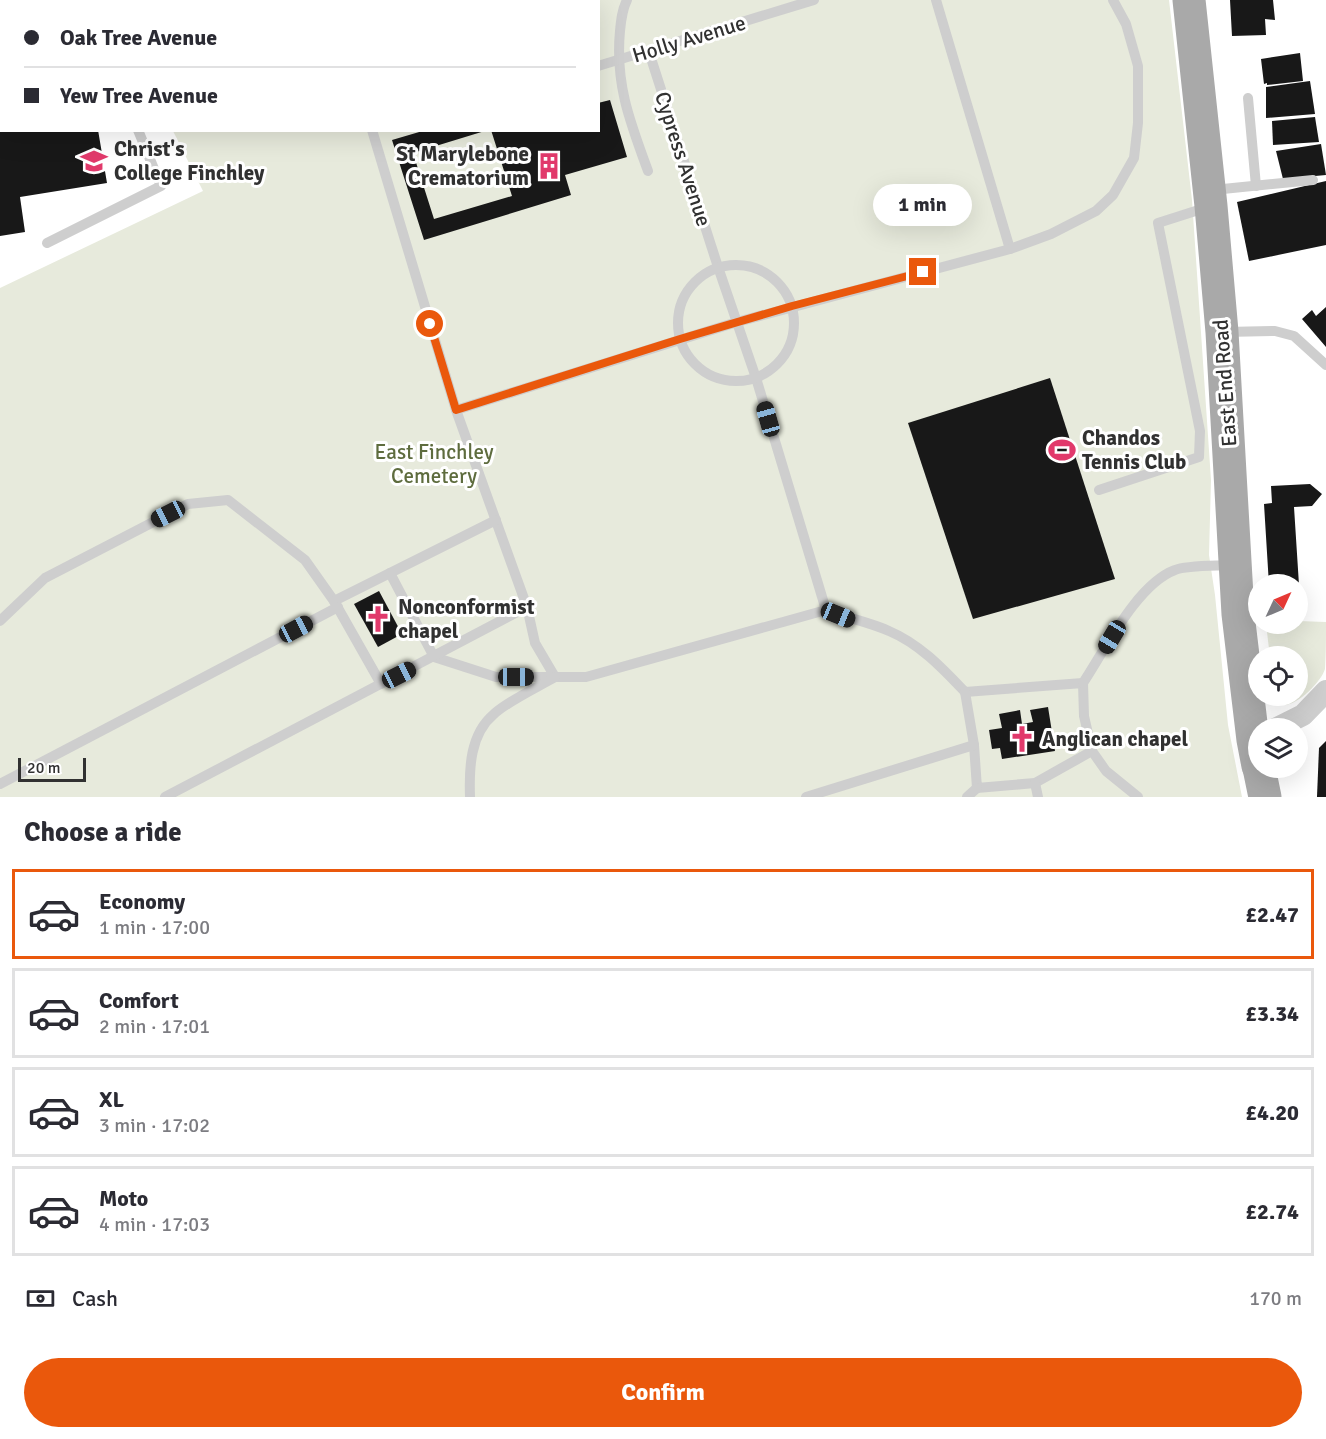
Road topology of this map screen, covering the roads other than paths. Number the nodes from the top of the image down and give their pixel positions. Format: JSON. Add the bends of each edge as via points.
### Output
{"nodes":[{"id":1,"x":627,"y":0,"type":"edge"},
{"id":2,"x":814,"y":0,"type":"edge"},
{"id":3,"x":936,"y":0,"type":"edge"},
{"id":4,"x":1113,"y":0,"type":"edge"},
{"id":5,"x":1189,"y":0,"type":"edge"},
{"id":6,"x":649,"y":52,"type":"junction"},
{"id":7,"x":620,"y":60,"type":"junction"},
{"id":8,"x":600,"y":65,"type":"edge"},
{"id":9,"x":1248,"y":98,"type":"dead end"},
{"id":10,"x":139,"y":132,"type":"edge"},
{"id":11,"x":373,"y":132,"type":"edge"},
{"id":12,"x":648,"y":171,"type":"dead end"},
{"id":13,"x":1313,"y":180,"type":"dead end"},
{"id":14,"x":1256,"y":186,"type":"junction"},
{"id":15,"x":1211,"y":198,"type":"junction"},
{"id":16,"x":47,"y":243,"type":"dead end"},
{"id":17,"x":1010,"y":249,"type":"junction"},
{"id":18,"x":718,"y":267,"type":"junction"},
{"id":19,"x":792,"y":306,"type":"junction"},
{"id":20,"x":736,"y":322,"type":"junction"},
{"id":21,"x":1222,"y":332,"type":"junction"},
{"id":22,"x":680,"y":339,"type":"junction"},
{"id":23,"x":1326,"y":365,"type":"edge"},
{"id":24,"x":756,"y":378,"type":"junction"},
{"id":25,"x":456,"y":410,"type":"junction"},
{"id":26,"x":1100,"y":490,"type":"dead end"},
{"id":27,"x":496,"y":520,"type":"junction"},
{"id":28,"x":1236,"y":565,"type":"junction"},
{"id":29,"x":390,"y":573,"type":"junction"},
{"id":30,"x":336,"y":604,"type":"junction"},
{"id":31,"x":526,"y":607,"type":"junction"},
{"id":32,"x":826,"y":610,"type":"junction"},
{"id":33,"x":0,"y":621,"type":"edge"},
{"id":34,"x":434,"y":657,"type":"junction"},
{"id":35,"x":555,"y":677,"type":"junction"},
{"id":36,"x":1083,"y":683,"type":"junction"},
{"id":37,"x":381,"y":684,"type":"junction"},
{"id":38,"x":965,"y":692,"type":"junction"},
{"id":39,"x":1326,"y":692,"type":"edge"},
{"id":40,"x":1256,"y":718,"type":"edge"},
{"id":41,"x":1299,"y":718,"type":"edge"},
{"id":42,"x":974,"y":745,"type":"junction"},
{"id":43,"x":1092,"y":751,"type":"junction"},
{"id":44,"x":1263,"y":778,"type":"edge"},
{"id":45,"x":1035,"y":783,"type":"junction"},
{"id":46,"x":0,"y":784,"type":"edge"},
{"id":47,"x":977,"y":788,"type":"junction"},
{"id":48,"x":165,"y":797,"type":"edge"},
{"id":49,"x":470,"y":797,"type":"edge"},
{"id":50,"x":806,"y":797,"type":"edge"},
{"id":51,"x":967,"y":797,"type":"edge"},
{"id":52,"x":1038,"y":797,"type":"edge"},
{"id":53,"x":1138,"y":797,"type":"edge"},
{"id":54,"x":1265,"y":797,"type":"edge"}],
"edges":[{"from":1,"to":7,"type":"lane","via":[[622,10]]},
{"from":2,"to":6,"type":"lane","name":"Holly Avenue"},
{"from":3,"to":17,"type":"lane"},
{"from":4,"to":17,"type":"lane","via":[[1126,24],[1137,66],[1134,158],[1113,195],[1096,211]]},
{"from":5,"to":15,"type":"main road","name":"East End Road"},
{"from":6,"to":7,"type":"lane","name":"Holly Avenue"},
{"from":6,"to":18,"type":"lane","name":"Cypress Avenue"},
{"from":7,"to":8,"type":"lane","name":"Holly Avenue"},
{"from":7,"to":12,"type":"lane","via":[[620,82],[628,115]]},
{"from":9,"to":14,"type":"lane"},
{"from":10,"to":16,"type":"lane","via":[[161,186]]},
{"from":11,"to":25,"type":"lane"},
{"from":13,"to":14,"type":"lane"},
{"from":14,"to":15,"type":"lane"},
{"from":15,"to":21,"type":"main road","name":"East End Road"},
{"from":15,"to":26,"type":"lane","via":[[1158,223],[1200,431],[1199,457]]},
{"from":17,"to":19,"type":"lane"},
{"from":18,"to":19,"type":"lane","via":[[754,267],[784,289]]},
{"from":18,"to":20,"type":"lane","name":"Cypress Avenue"},
{"from":18,"to":22,"type":"lane","via":[[702,275],[681,303]]},
{"from":19,"to":20,"type":"lane"},
{"from":19,"to":24,"type":"lane","via":[[795,323],[784,357]]},
{"from":20,"to":22,"type":"lane"},
{"from":20,"to":24,"type":"lane","name":"Cypress Avenue"},
{"from":21,"to":23,"type":"lane","via":[[1275,331],[1293,336]]},
{"from":21,"to":28,"type":"main road","name":"East End Road"},
{"from":22,"to":24,"type":"lane","via":[[701,370],[737,381]]},
{"from":22,"to":25,"type":"lane"},
{"from":24,"to":32,"type":"lane"},
{"from":25,"to":27,"type":"lane"},
{"from":27,"to":29,"type":"lane"},
{"from":27,"to":31,"type":"lane"},
{"from":28,"to":36,"type":"lane","via":[[1176,569],[1154,583],[1122,622]]},
{"from":28,"to":40,"type":"main road","name":"East End Road","via":[[1238,614]]},
{"from":29,"to":30,"type":"lane"},
{"from":29,"to":34,"type":"lane"},
{"from":30,"to":33,"type":"lane","via":[[305,560],[228,500],[188,504],[45,578]]},
{"from":30,"to":37,"type":"lane"},
{"from":30,"to":46,"type":"lane"},
{"from":31,"to":34,"type":"lane"},
{"from":31,"to":35,"type":"lane","via":[[535,643]]},
{"from":32,"to":35,"type":"lane","via":[[586,677]]},
{"from":32,"to":38,"type":"lane","via":[[889,631],[929,656]]},
{"from":34,"to":35,"type":"lane","via":[[496,677]]},
{"from":34,"to":37,"type":"lane"},
{"from":35,"to":49,"type":"lane","via":[[493,714],[475,739],[469,769]]},
{"from":36,"to":38,"type":"lane"},
{"from":36,"to":43,"type":"lane","via":[[1084,716]]},
{"from":37,"to":48,"type":"lane"},
{"from":38,"to":42,"type":"lane"},
{"from":39,"to":41,"type":"street"},
{"from":42,"to":47,"type":"lane"},
{"from":42,"to":50,"type":"lane"},
{"from":43,"to":45,"type":"lane"},
{"from":43,"to":53,"type":"lane","via":[[1106,771]]},
{"from":44,"to":54,"type":"main road","name":"East End Road"},
{"from":45,"to":47,"type":"lane"},
{"from":45,"to":52,"type":"lane"},
{"from":47,"to":51,"type":"lane"}]}
